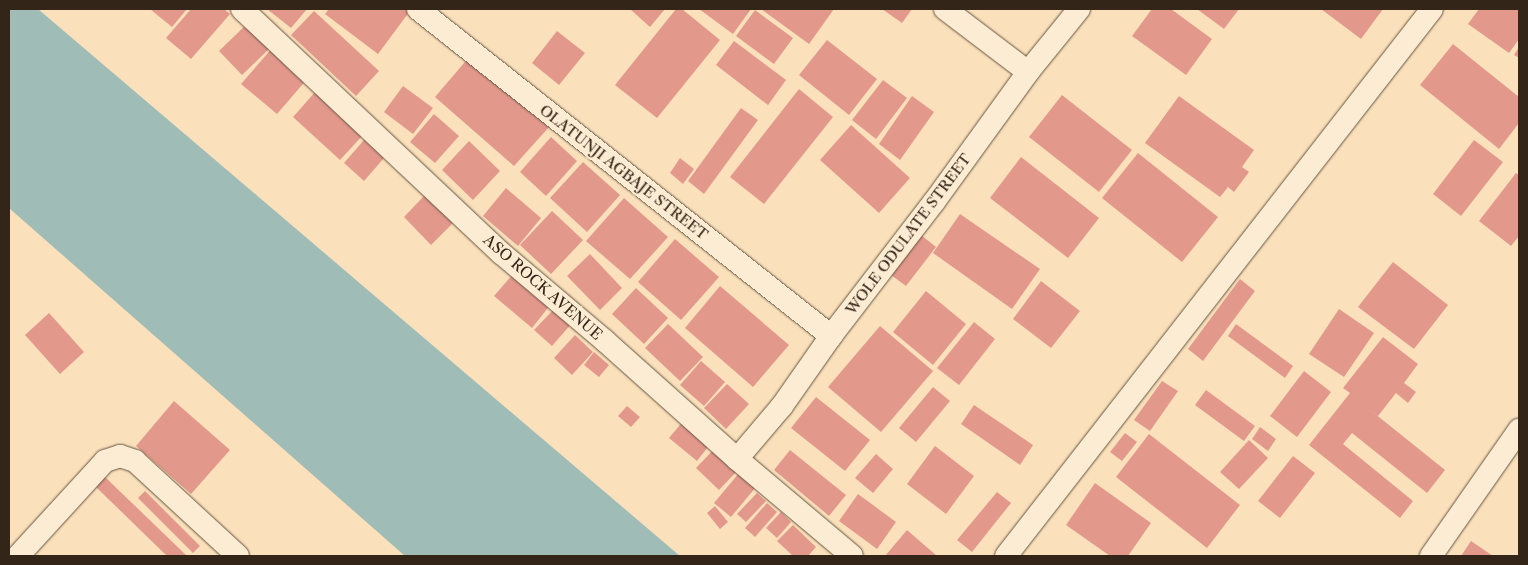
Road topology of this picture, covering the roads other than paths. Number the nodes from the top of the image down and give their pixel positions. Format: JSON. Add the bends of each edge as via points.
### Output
{"nodes":[{"id":1,"x":242,"y":9,"type":"edge"},
{"id":2,"x":418,"y":9,"type":"edge"},
{"id":3,"x":945,"y":9,"type":"edge"},
{"id":4,"x":1079,"y":9,"type":"edge"},
{"id":5,"x":1432,"y":9,"type":"edge"},
{"id":6,"x":1028,"y":72,"type":"junction"},
{"id":7,"x":830,"y":336,"type":"junction"},
{"id":8,"x":1519,"y":430,"type":"edge"},
{"id":9,"x":737,"y":459,"type":"junction"},
{"id":10,"x":18,"y":556,"type":"edge"},
{"id":11,"x":238,"y":556,"type":"edge"},
{"id":12,"x":852,"y":556,"type":"edge"},
{"id":13,"x":1006,"y":556,"type":"edge"},
{"id":14,"x":1432,"y":556,"type":"edge"}],
"edges":[{"from":1,"to":9,"type":"street","name":"ASO ROCK AVENUE","via":[[501,252]]},
{"from":2,"to":7,"type":"street","name":"OLATUNJI AGBAJE STREET"},
{"from":3,"to":6,"type":"street"},
{"from":4,"to":6,"type":"street","name":"WOLE ODULATE STREET"},
{"from":5,"to":13,"type":"street"},
{"from":6,"to":7,"type":"street","name":"WOLE ODULATE STREET","via":[[934,202]]},
{"from":7,"to":9,"type":"street","name":"WOLE ODULATE STREET","via":[[782,406]]},
{"from":8,"to":14,"type":"street"},
{"from":9,"to":12,"type":"street","name":"ASO ROCK AVENUE"},
{"from":10,"to":11,"type":"street","via":[[105,461],[120,456],[135,461]]}]}
